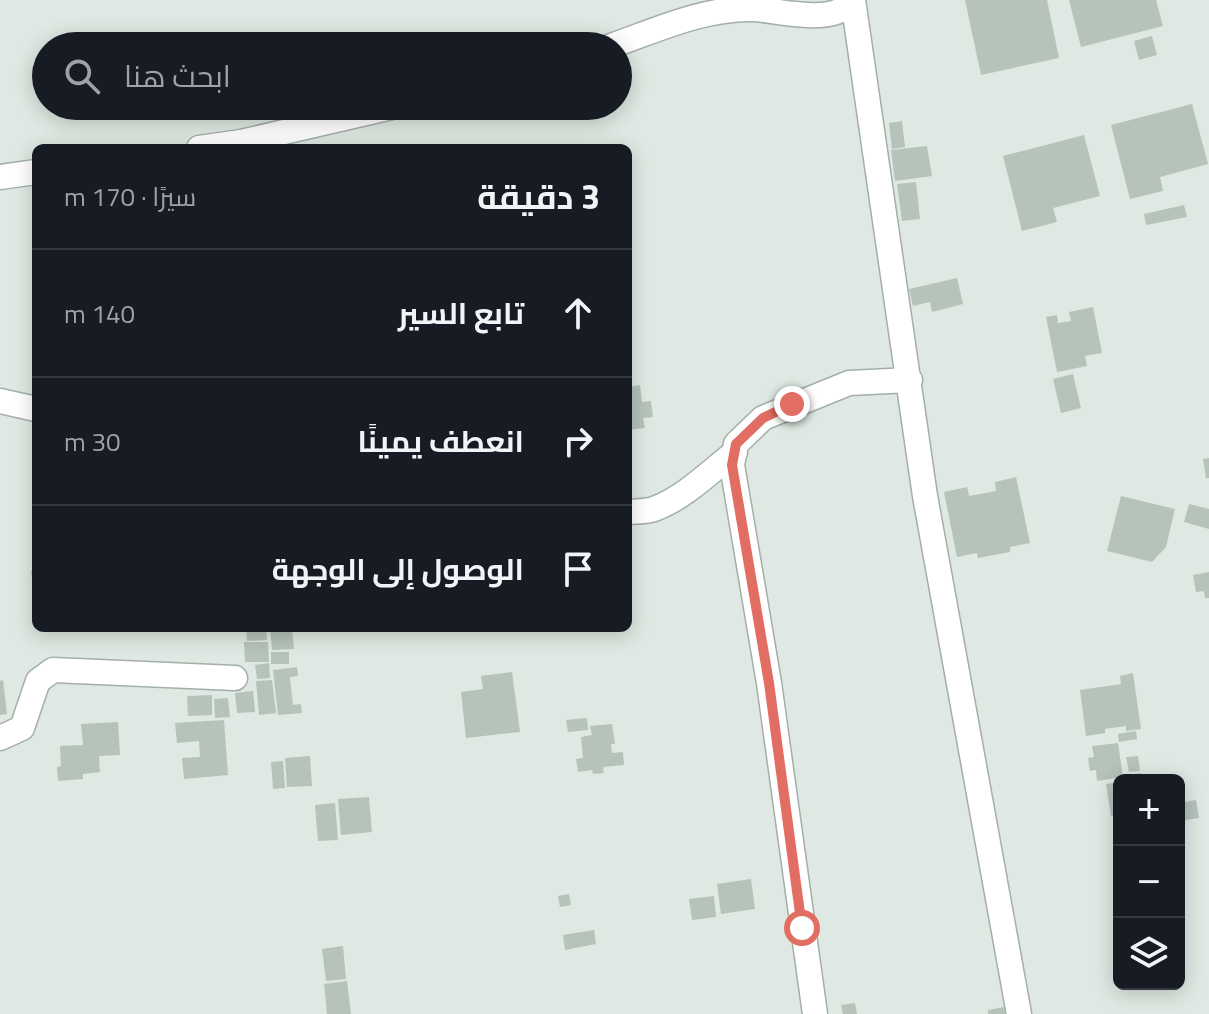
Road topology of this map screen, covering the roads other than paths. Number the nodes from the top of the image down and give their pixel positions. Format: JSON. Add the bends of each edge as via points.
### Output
{"nodes":[{"id":1,"x":852,"y":0,"type":"edge"},
{"id":2,"x":632,"y":39,"type":"edge"},
{"id":3,"x":339,"y":120,"type":"edge"},
{"id":4,"x":221,"y":144,"type":"edge"},
{"id":5,"x":32,"y":173,"type":"edge"},
{"id":6,"x":0,"y":177,"type":"edge"},
{"id":7,"x":910,"y":380,"type":"junction"},
{"id":8,"x":0,"y":401,"type":"edge"},
{"id":9,"x":32,"y":408,"type":"edge"},
{"id":10,"x":735,"y":452,"type":"junction"},
{"id":11,"x":632,"y":512,"type":"edge"},
{"id":12,"x":235,"y":678,"type":"dead end"},
{"id":13,"x":0,"y":738,"type":"edge"},
{"id":14,"x":815,"y":1014,"type":"edge"},
{"id":15,"x":1019,"y":1014,"type":"edge"}],
"edges":[{"from":1,"to":2,"type":"street","via":[[830,14],[751,9],[706,13]]},
{"from":1,"to":7,"type":"street"},
{"from":3,"to":4,"type":"street"},
{"from":5,"to":6,"type":"street"},
{"from":7,"to":10,"type":"street","via":[[849,383],[792,404],[763,418],[736,444]]},
{"from":7,"to":15,"type":"street","via":[[925,496]]},
{"from":8,"to":9,"type":"street"},
{"from":10,"to":11,"type":"street","via":[[669,501]]},
{"from":10,"to":14,"type":"street","via":[[732,465]]},
{"from":12,"to":13,"type":"street","via":[[53,670],[38,681],[22,728]]}]}
